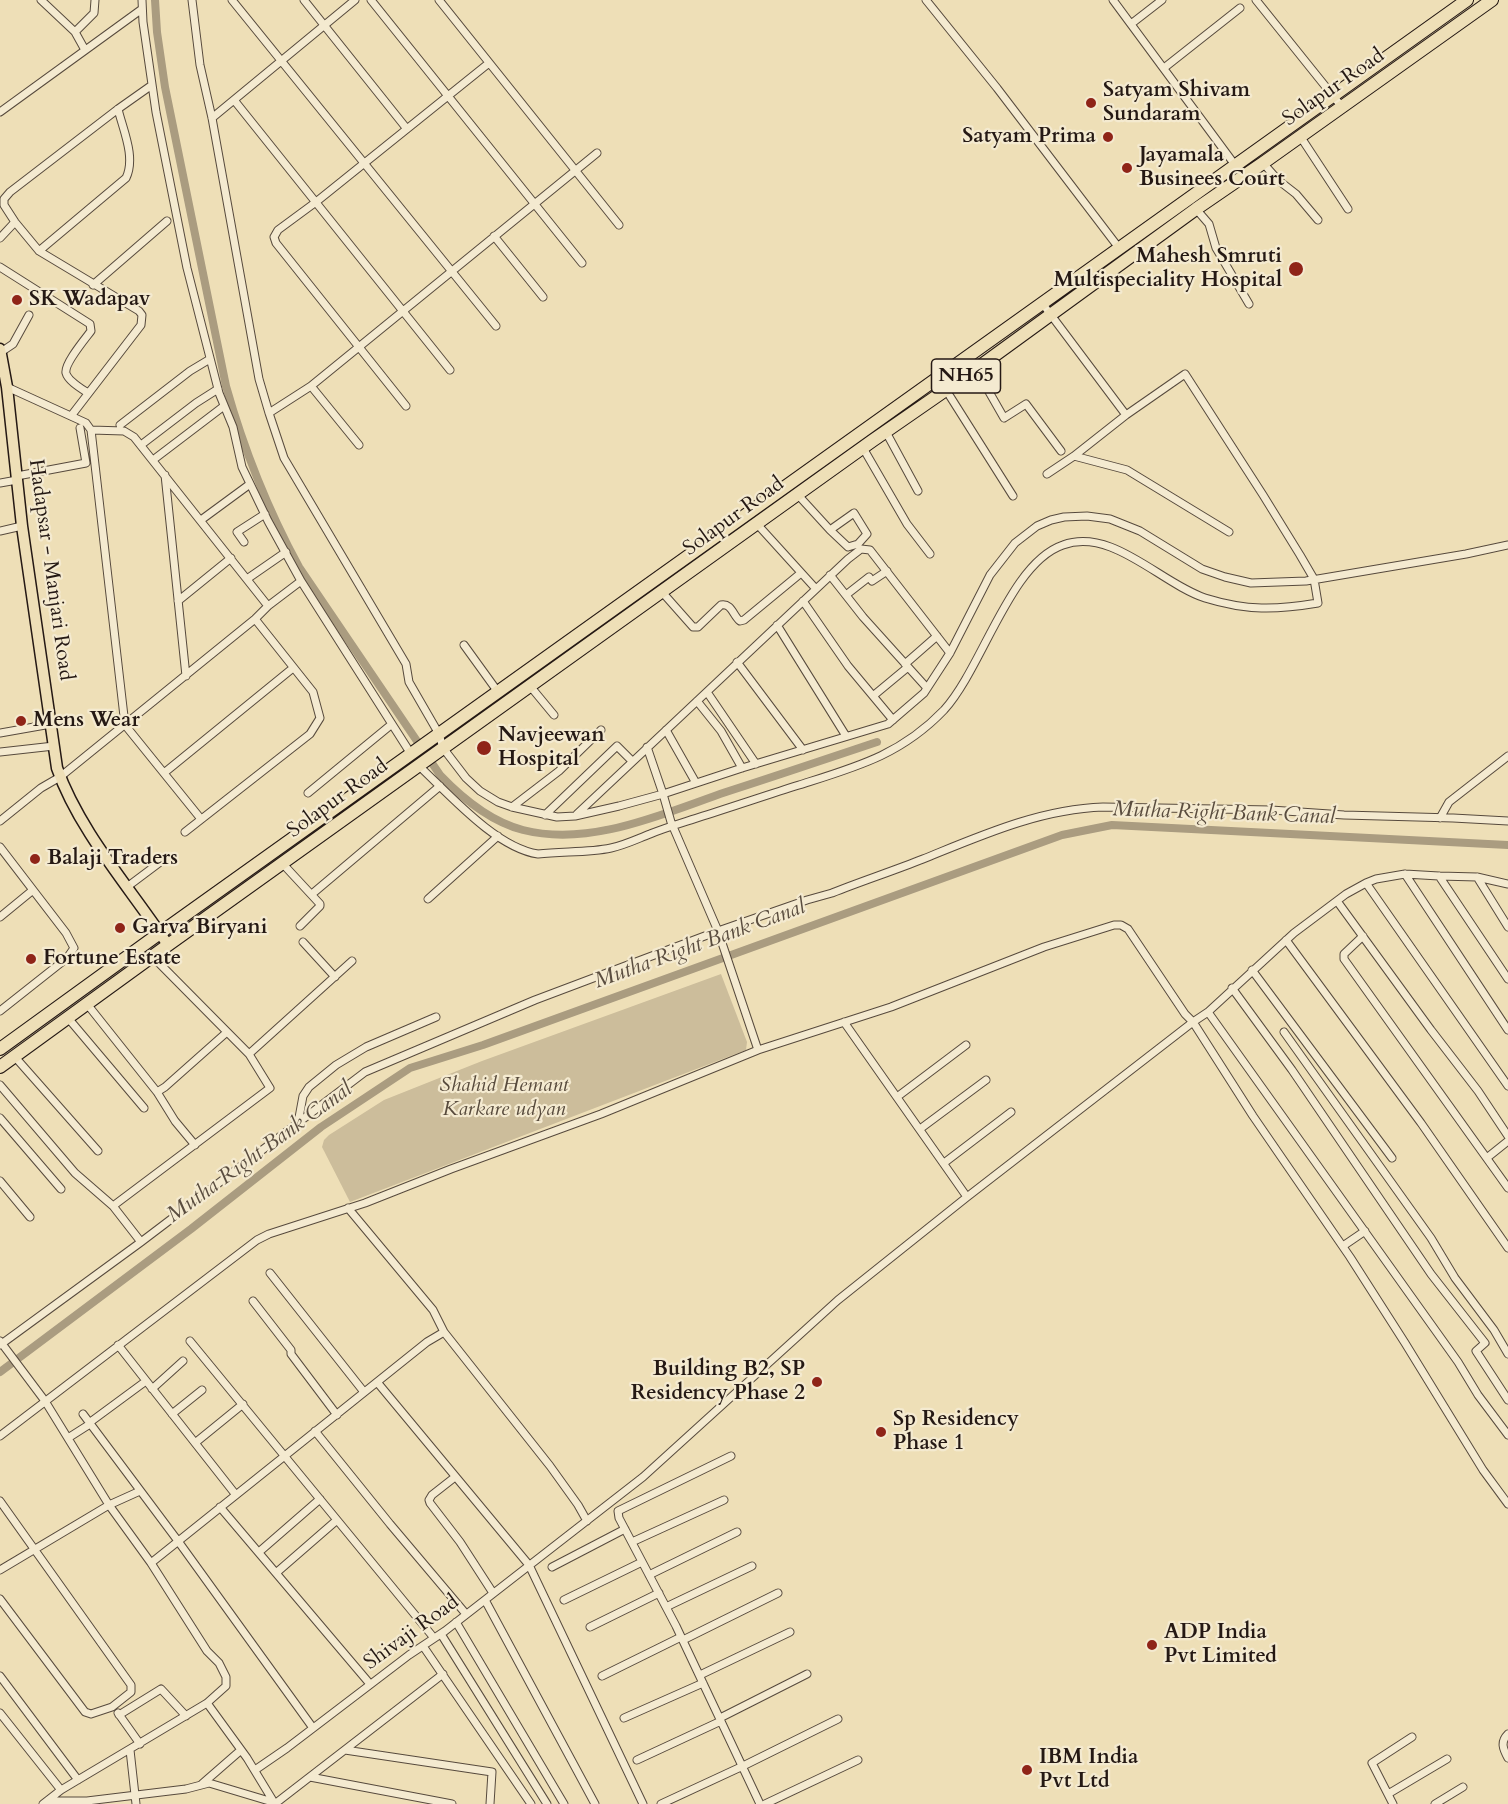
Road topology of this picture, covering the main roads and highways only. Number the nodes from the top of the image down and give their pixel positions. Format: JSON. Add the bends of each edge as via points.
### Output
{"nodes":[{"id":1,"x":1467,"y":0,"type":"edge"},
{"id":2,"x":1491,"y":0,"type":"edge"},
{"id":3,"x":0,"y":350,"type":"edge"},
{"id":4,"x":160,"y":933,"type":"junction"},
{"id":5,"x":168,"y":945,"type":"junction"},
{"id":6,"x":0,"y":1049,"type":"edge"},
{"id":7,"x":0,"y":1067,"type":"edge"}],
"edges":[{"from":1,"to":4,"type":"highway","name":"Solapur Road","number":"NH65"},
{"from":2,"to":5,"type":"highway","name":"Solapur Road","number":"NH65"},
{"from":3,"to":4,"type":"main road","name":"Hadapsar - Manjari Road","via":[[60,777],[77,813]]},
{"from":4,"to":5,"type":"main road","name":"Hadapsar - Manjari Road"},
{"from":4,"to":6,"type":"highway","name":"Solapur Road","number":"NH65"},
{"from":5,"to":7,"type":"highway","name":"Solapur Road","number":"NH65"}]}
